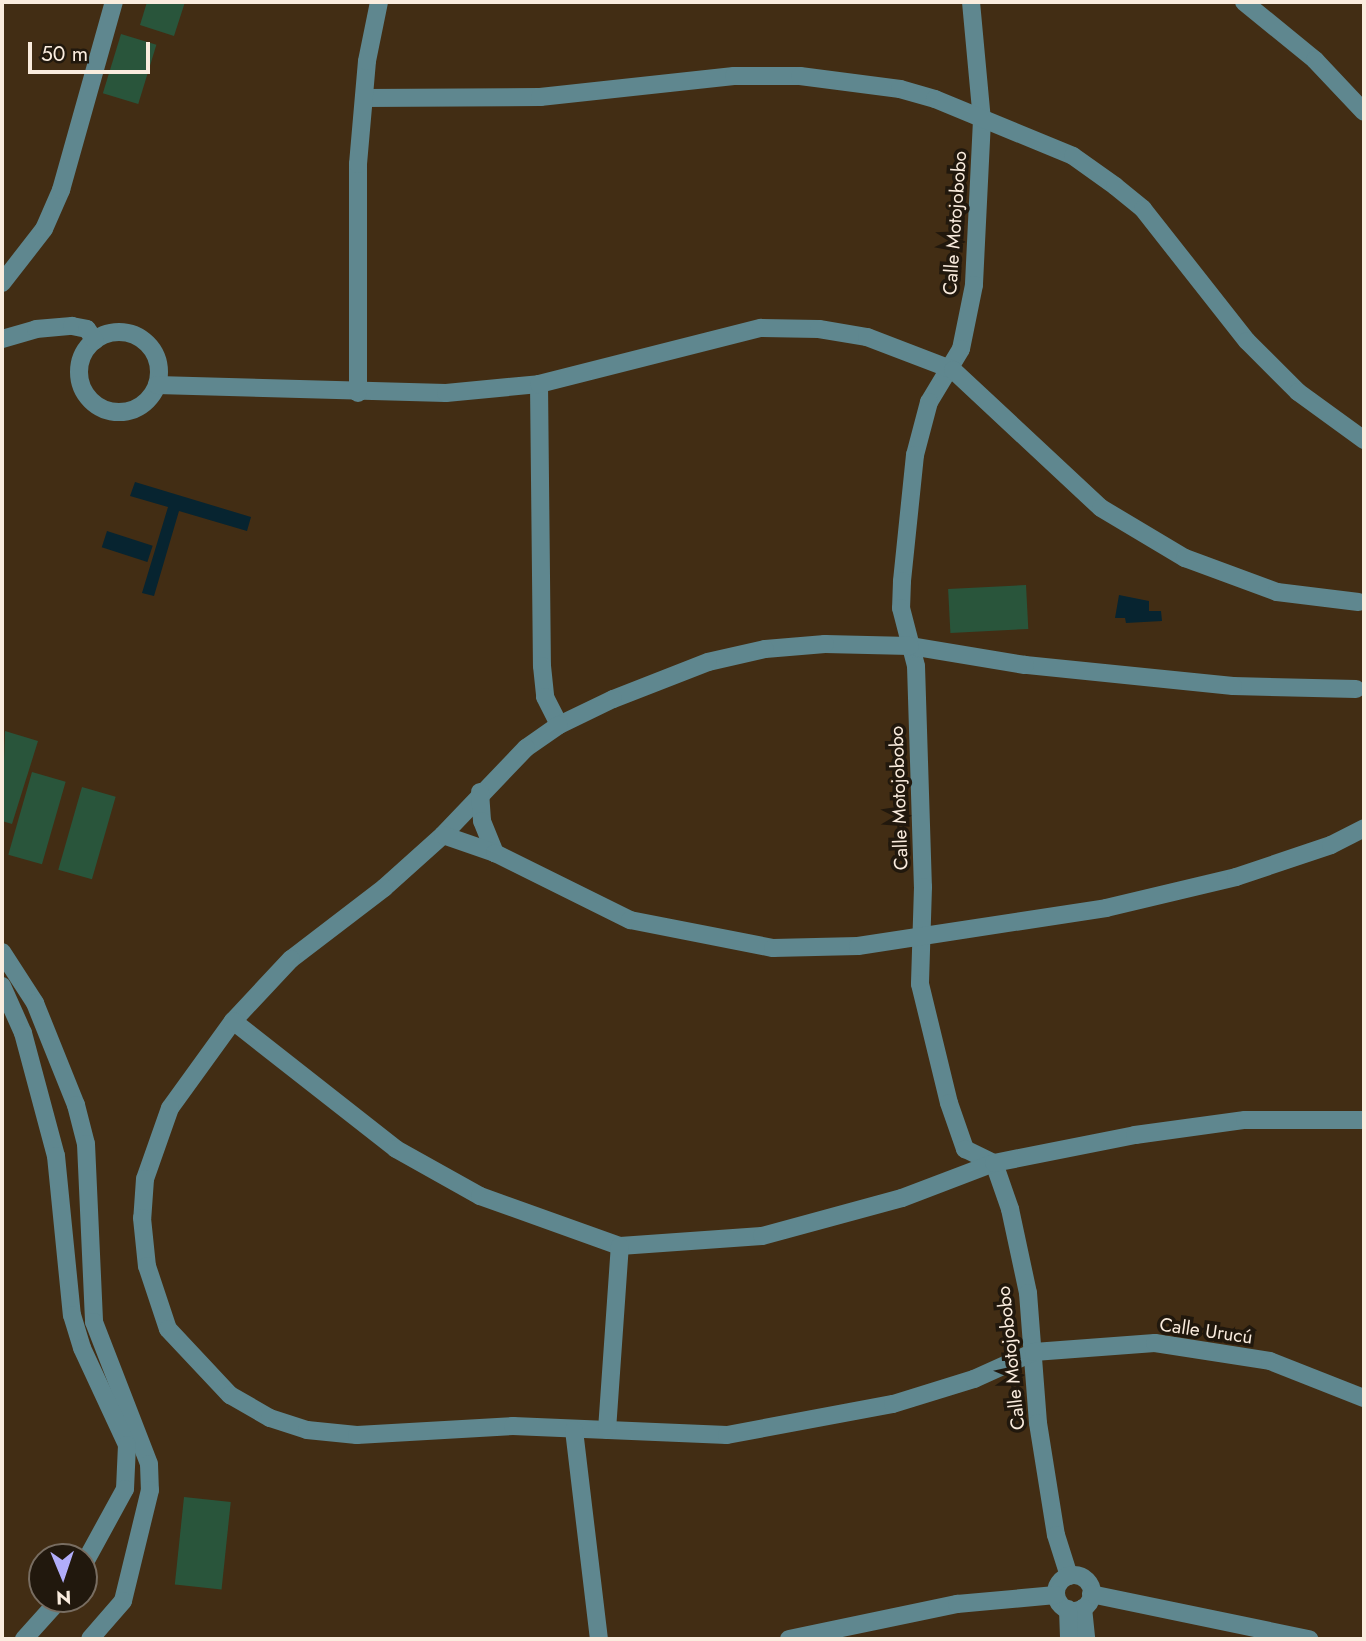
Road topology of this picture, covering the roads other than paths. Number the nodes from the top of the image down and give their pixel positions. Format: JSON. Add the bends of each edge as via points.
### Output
{"nodes":[{"id":1,"x":114,"y":2,"type":"edge"},
{"id":2,"x":379,"y":2,"type":"edge"},
{"id":3,"x":971,"y":2,"type":"edge"},
{"id":4,"x":1244,"y":2,"type":"edge"},
{"id":5,"x":364,"y":97,"type":"junction"},
{"id":6,"x":1364,"y":112,"type":"edge"},
{"id":7,"x":982,"y":120,"type":"junction"},
{"id":8,"x":2,"y":283,"type":"edge"},
{"id":9,"x":2,"y":339,"type":"edge"},
{"id":10,"x":95,"y":341,"type":"junction"},
{"id":11,"x":953,"y":370,"type":"junction"},
{"id":12,"x":539,"y":384,"type":"junction"},
{"id":13,"x":157,"y":385,"type":"junction"},
{"id":14,"x":358,"y":393,"type":"junction"},
{"id":15,"x":1364,"y":440,"type":"edge"},
{"id":16,"x":1358,"y":602,"type":"dead end"},
{"id":17,"x":910,"y":646,"type":"junction"},
{"id":18,"x":1356,"y":689,"type":"dead end"},
{"id":19,"x":559,"y":725,"type":"junction"},
{"id":20,"x":480,"y":792,"type":"junction"},
{"id":21,"x":1364,"y":828,"type":"edge"},
{"id":22,"x":443,"y":835,"type":"junction"},
{"id":23,"x":495,"y":853,"type":"junction"},
{"id":24,"x":918,"y":934,"type":"junction"},
{"id":25,"x":2,"y":952,"type":"edge"},
{"id":26,"x":2,"y":986,"type":"edge"},
{"id":27,"x":233,"y":1021,"type":"junction"},
{"id":28,"x":1364,"y":1120,"type":"edge"},
{"id":29,"x":994,"y":1163,"type":"junction"},
{"id":30,"x":620,"y":1246,"type":"junction"},
{"id":31,"x":1034,"y":1352,"type":"junction"},
{"id":32,"x":1364,"y":1398,"type":"edge"},
{"id":33,"x":574,"y":1430,"type":"junction"},
{"id":34,"x":607,"y":1430,"type":"junction"},
{"id":35,"x":95,"y":1543,"type":"edge"},
{"id":36,"x":1069,"y":1576,"type":"junction"},
{"id":37,"x":1075,"y":1602,"type":"junction"},
{"id":38,"x":47,"y":1613,"type":"edge"},
{"id":39,"x":839,"y":1633,"type":"edge"},
{"id":40,"x":24,"y":1639,"type":"edge"},
{"id":41,"x":90,"y":1639,"type":"edge"},
{"id":42,"x":599,"y":1639,"type":"edge"},
{"id":43,"x":789,"y":1639,"type":"edge"},
{"id":44,"x":1069,"y":1639,"type":"edge"},
{"id":45,"x":1086,"y":1639,"type":"edge"},
{"id":46,"x":1309,"y":1639,"type":"edge"}],
"edges":[{"from":1,"to":8,"type":"street","via":[[61,190],[44,229]]},
{"from":2,"to":5,"type":"street"},
{"from":3,"to":7,"type":"street","name":"Calle Motojobobo"},
{"from":4,"to":6,"type":"street","via":[[1315,60]]},
{"from":5,"to":7,"type":"street","via":[[540,97],[734,76],[800,76],[900,89]]},
{"from":5,"to":14,"type":"street","via":[[358,164]]},
{"from":7,"to":11,"type":"street","name":"Calle Motojobobo","via":[[974,285]]},
{"from":7,"to":15,"type":"street","via":[[1073,156],[1143,209],[1247,341],[1298,392]]},
{"from":9,"to":10,"type":"street","via":[[36,329],[72,326],[87,329]]},
{"from":10,"to":13,"type":"street","via":[[117,332],[146,342],[156,354]]},
{"from":10,"to":13,"type":"street","via":[[81,358],[79,374],[92,401],[106,410],[129,410],[149,398]]},
{"from":11,"to":12,"type":"street","via":[[867,337],[819,329],[761,328]]},
{"from":11,"to":16,"type":"street","via":[[1066,479],[1149,538],[1185,558],[1277,592]]},
{"from":11,"to":17,"type":"street","name":"Calle Motojobobo","via":[[929,402],[915,455],[901,595]]},
{"from":12,"to":14,"type":"street","via":[[446,393]]},
{"from":12,"to":19,"type":"street","via":[[542,666],[545,696]]},
{"from":13,"to":14,"type":"street"},
{"from":17,"to":18,"type":"street","via":[[1025,666],[1233,685]]},
{"from":17,"to":19,"type":"street","via":[[825,644],[765,649],[708,662]]},
{"from":17,"to":24,"type":"street","name":"Calle Motojobobo","via":[[916,666],[922,821]]},
{"from":19,"to":20,"type":"street","via":[[526,748]]},
{"from":20,"to":22,"type":"street"},
{"from":20,"to":23,"type":"street","via":[[482,821]]},
{"from":21,"to":24,"type":"street","via":[[1332,845],[1248,873],[1145,898]]},
{"from":22,"to":23,"type":"street"},
{"from":22,"to":27,"type":"street","via":[[384,888],[291,959]]},
{"from":23,"to":24,"type":"street","via":[[630,920],[708,938],[773,948],[858,946]]},
{"from":24,"to":29,"type":"street","name":"Calle Motojobobo","via":[[920,984],[949,1103],[965,1149]]},
{"from":25,"to":41,"type":"street","via":[[35,1003],[76,1105],[86,1144],[94,1322],[149,1464],[150,1490],[123,1601]]},
{"from":26,"to":35,"type":"street","via":[[23,1033],[56,1156],[72,1315],[82,1348],[127,1445],[125,1489]]},
{"from":27,"to":30,"type":"street","via":[[396,1149],[480,1196]]},
{"from":27,"to":33,"type":"street","via":[[170,1108],[145,1179],[142,1218],[147,1266],[168,1329],[230,1395],[270,1418],[307,1430],[357,1435],[513,1426]]},
{"from":28,"to":29,"type":"street","via":[[1245,1120],[1135,1135]]},
{"from":29,"to":30,"type":"street","via":[[902,1198],[762,1236]]},
{"from":29,"to":31,"type":"street","name":"Calle Motojobobo","via":[[1028,1293]]},
{"from":30,"to":34,"type":"street"},
{"from":31,"to":32,"type":"street","name":"Calle Urucú","via":[[1155,1343],[1270,1361]]},
{"from":31,"to":34,"type":"street","via":[[974,1380],[893,1404],[794,1423],[727,1435]]},
{"from":31,"to":36,"type":"street","name":"Calle Motojobobo","via":[[1038,1423],[1056,1535]]},
{"from":33,"to":34,"type":"street"},
{"from":33,"to":42,"type":"street"},
{"from":36,"to":37,"type":"street","via":[[1060,1581]]},
{"from":36,"to":37,"type":"street","via":[[1085,1579]]},
{"from":37,"to":39,"type":"street","via":[[957,1604]]},
{"from":37,"to":44,"type":"street"},
{"from":37,"to":45,"type":"street"},
{"from":37,"to":46,"type":"street"},
{"from":38,"to":40,"type":"street"},
{"from":39,"to":43,"type":"street"}]}
